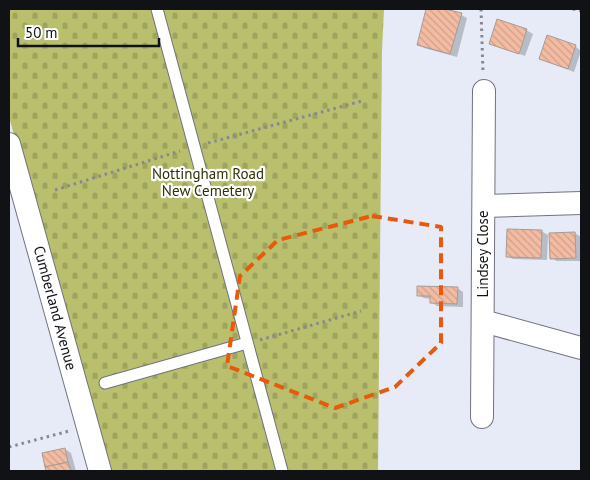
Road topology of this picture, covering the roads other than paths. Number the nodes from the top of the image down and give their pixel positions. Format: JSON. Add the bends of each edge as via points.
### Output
{"nodes":[{"id":1,"x":156,"y":9,"type":"edge"},
{"id":2,"x":484,"y":91,"type":"dead end"},
{"id":3,"x":9,"y":144,"type":"edge"},
{"id":4,"x":581,"y":203,"type":"edge"},
{"id":5,"x":484,"y":206,"type":"junction"},
{"id":6,"x":483,"y":321,"type":"junction"},
{"id":7,"x":247,"y":343,"type":"junction"},
{"id":8,"x":581,"y":348,"type":"edge"},
{"id":9,"x":105,"y":383,"type":"dead end"},
{"id":10,"x":482,"y":417,"type":"dead end"},
{"id":11,"x":100,"y":471,"type":"edge"},
{"id":12,"x":282,"y":471,"type":"edge"}],
"edges":[{"from":1,"to":7,"type":"lane"},
{"from":2,"to":5,"type":"street","name":"Lindsey Close"},
{"from":3,"to":11,"type":"street","name":"Cumberland Avenue"},
{"from":4,"to":5,"type":"street"},
{"from":5,"to":6,"type":"street","name":"Lindsey Close"},
{"from":6,"to":8,"type":"street"},
{"from":6,"to":10,"type":"street","name":"Lindsey Close"},
{"from":7,"to":9,"type":"lane"},
{"from":7,"to":12,"type":"lane"}]}
